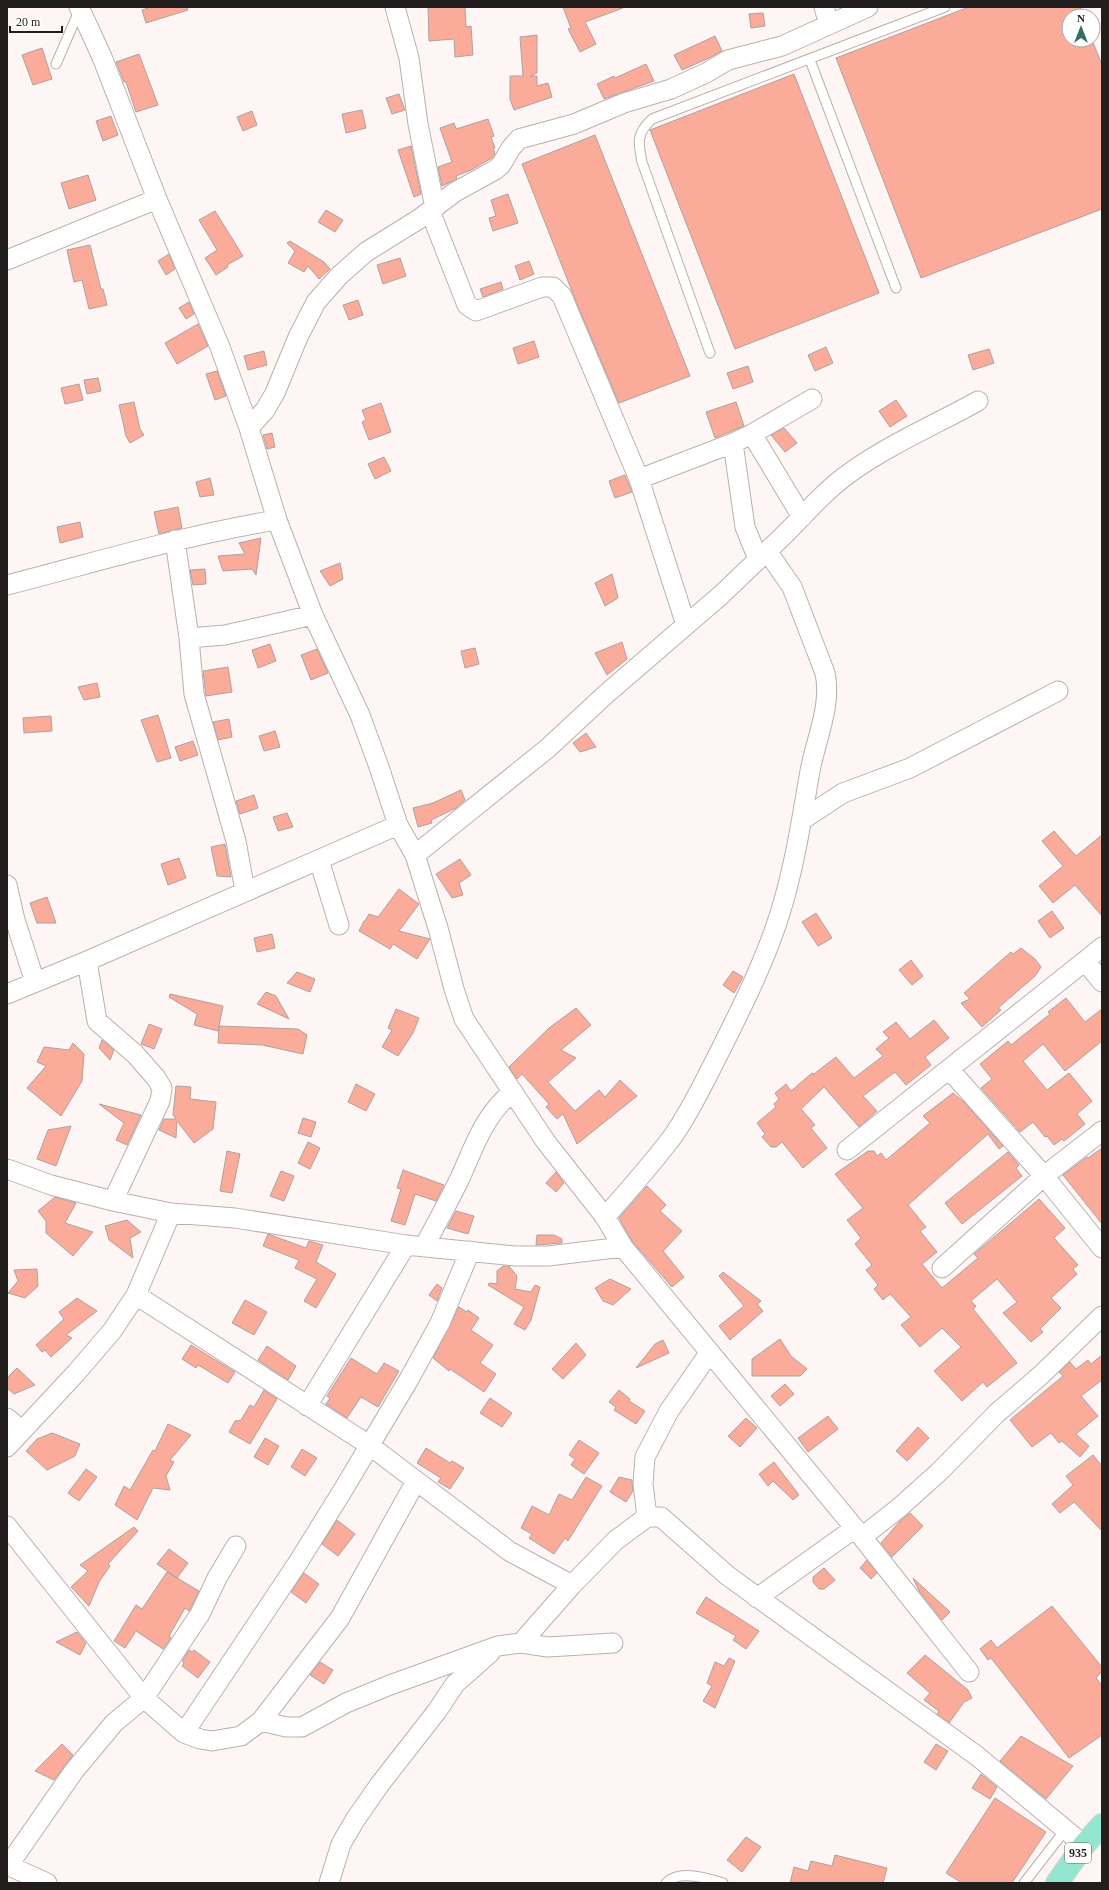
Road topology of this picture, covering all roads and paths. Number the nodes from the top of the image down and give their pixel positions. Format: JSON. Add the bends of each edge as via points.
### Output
{"nodes":[{"id":1,"x":395,"y":7,"type":"edge"},
{"id":2,"x":824,"y":7,"type":"edge"},
{"id":3,"x":945,"y":7,"type":"edge"},
{"id":4,"x":868,"y":8,"type":"edge"},
{"id":5,"x":79,"y":9,"type":"edge"},
{"id":6,"x":829,"y":25,"type":"junction"},
{"id":7,"x":810,"y":60,"type":"junction"},
{"id":8,"x":56,"y":64,"type":"dead end"},
{"id":9,"x":157,"y":199,"type":"junction"},
{"id":10,"x":433,"y":210,"type":"junction"},
{"id":11,"x":7,"y":260,"type":"edge"},
{"id":12,"x":896,"y":288,"type":"dead end"},
{"id":13,"x":710,"y":353,"type":"dead end"},
{"id":14,"x":812,"y":399,"type":"dead end"},
{"id":15,"x":978,"y":401,"type":"dead end"},
{"id":16,"x":249,"y":428,"type":"junction"},
{"id":17,"x":752,"y":434,"type":"junction"},
{"id":18,"x":733,"y":443,"type":"junction"},
{"id":19,"x":639,"y":479,"type":"junction"},
{"id":20,"x":802,"y":517,"type":"junction"},
{"id":21,"x":277,"y":520,"type":"junction"},
{"id":22,"x":174,"y":540,"type":"junction"},
{"id":23,"x":763,"y":555,"type":"junction"},
{"id":24,"x":7,"y":585,"type":"edge"},
{"id":25,"x":313,"y":615,"type":"junction"},
{"id":26,"x":686,"y":625,"type":"junction"},
{"id":27,"x":190,"y":638,"type":"junction"},
{"id":28,"x":1058,"y":691,"type":"dead end"},
{"id":29,"x":802,"y":820,"type":"junction"},
{"id":30,"x":398,"y":825,"type":"junction"},
{"id":31,"x":415,"y":855,"type":"junction"},
{"id":32,"x":319,"y":860,"type":"junction"},
{"id":33,"x":7,"y":885,"type":"edge"},
{"id":34,"x":245,"y":892,"type":"junction"},
{"id":35,"x":339,"y":925,"type":"dead end"},
{"id":36,"x":1102,"y":947,"type":"edge"},
{"id":37,"x":87,"y":961,"type":"junction"},
{"id":38,"x":1085,"y":961,"type":"junction"},
{"id":39,"x":35,"y":982,"type":"junction"},
{"id":40,"x":1102,"y":982,"type":"edge"},
{"id":41,"x":7,"y":994,"type":"edge"},
{"id":42,"x":948,"y":1070,"type":"junction"},
{"id":43,"x":513,"y":1092,"type":"junction"},
{"id":44,"x":1102,"y":1131,"type":"edge"},
{"id":45,"x":847,"y":1150,"type":"dead end"},
{"id":46,"x":7,"y":1170,"type":"edge"},
{"id":47,"x":1044,"y":1176,"type":"junction"},
{"id":48,"x":113,"y":1201,"type":"junction"},
{"id":49,"x":171,"y":1213,"type":"junction"},
{"id":50,"x":605,"y":1217,"type":"junction"},
{"id":51,"x":406,"y":1245,"type":"junction"},
{"id":52,"x":424,"y":1247,"type":"junction"},
{"id":53,"x":623,"y":1248,"type":"junction"},
{"id":54,"x":1102,"y":1248,"type":"edge"},
{"id":55,"x":470,"y":1252,"type":"junction"},
{"id":56,"x":942,"y":1268,"type":"dead end"},
{"id":57,"x":136,"y":1295,"type":"junction"},
{"id":58,"x":1102,"y":1316,"type":"edge"},
{"id":59,"x":710,"y":1352,"type":"junction"},
{"id":60,"x":307,"y":1406,"type":"junction"},
{"id":61,"x":7,"y":1418,"type":"edge"},
{"id":62,"x":22,"y":1431,"type":"junction"},
{"id":63,"x":369,"y":1445,"type":"junction"},
{"id":64,"x":7,"y":1447,"type":"edge"},
{"id":65,"x":416,"y":1481,"type":"junction"},
{"id":66,"x":647,"y":1517,"type":"junction"},
{"id":67,"x":7,"y":1526,"type":"edge"},
{"id":68,"x":859,"y":1532,"type":"junction"},
{"id":69,"x":236,"y":1546,"type":"dead end"},
{"id":70,"x":572,"y":1585,"type":"junction"},
{"id":71,"x":757,"y":1598,"type":"junction"},
{"id":72,"x":521,"y":1643,"type":"junction"},
{"id":73,"x":613,"y":1643,"type":"dead end"},
{"id":74,"x":498,"y":1646,"type":"junction"},
{"id":75,"x":969,"y":1672,"type":"dead end"},
{"id":76,"x":144,"y":1698,"type":"junction"},
{"id":77,"x":261,"y":1721,"type":"junction"},
{"id":78,"x":184,"y":1734,"type":"junction"},
{"id":79,"x":1102,"y":1825,"type":"edge"},
{"id":80,"x":1066,"y":1829,"type":"junction"},
{"id":81,"x":1084,"y":1845,"type":"junction"},
{"id":82,"x":8,"y":1865,"type":"edge"},
{"id":83,"x":47,"y":1883,"type":"edge"},
{"id":84,"x":329,"y":1883,"type":"edge"},
{"id":85,"x":666,"y":1883,"type":"edge"},
{"id":86,"x":723,"y":1883,"type":"edge"},
{"id":87,"x":1024,"y":1883,"type":"edge"},
{"id":88,"x":1056,"y":1883,"type":"edge"}],
"edges":[{"from":1,"to":10,"type":"street","via":[[409,58]]},
{"from":2,"to":6,"type":"street"},
{"from":3,"to":7,"type":"lane"},
{"from":4,"to":6,"type":"street"},
{"from":5,"to":8,"type":"lane"},
{"from":5,"to":9,"type":"street","via":[[102,57]]},
{"from":6,"to":10,"type":"street","via":[[782,46],[728,60],[671,89],[624,103],[574,124],[524,137],[515,142],[498,168],[455,192]]},
{"from":7,"to":12,"type":"lane"},
{"from":7,"to":13,"type":"lane","via":[[652,119],[643,128],[639,139],[642,162]]},
{"from":9,"to":11,"type":"street"},
{"from":9,"to":16,"type":"street","via":[[220,347]]},
{"from":10,"to":16,"type":"street","via":[[366,252],[339,276],[316,302],[275,392],[265,410]]},
{"from":10,"to":19,"type":"street","via":[[467,304],[476,311],[542,287],[553,287],[562,296]]},
{"from":14,"to":17,"type":"street"},
{"from":15,"to":20,"type":"street","via":[[850,472]]},
{"from":16,"to":21,"type":"street"},
{"from":17,"to":18,"type":"street"},
{"from":17,"to":20,"type":"street"},
{"from":18,"to":19,"type":"street"},
{"from":18,"to":23,"type":"street","via":[[745,527]]},
{"from":19,"to":26,"type":"street"},
{"from":20,"to":23,"type":"street"},
{"from":21,"to":22,"type":"street"},
{"from":21,"to":25,"type":"street"},
{"from":22,"to":24,"type":"street"},
{"from":22,"to":27,"type":"street"},
{"from":23,"to":26,"type":"street"},
{"from":23,"to":29,"type":"street","via":[[792,587],[827,684],[826,704]]},
{"from":25,"to":27,"type":"street","via":[[225,635]]},
{"from":25,"to":30,"type":"street","via":[[360,716],[380,767]]},
{"from":26,"to":31,"type":"street","via":[[548,748]]},
{"from":27,"to":34,"type":"street","via":[[194,694],[236,841]]},
{"from":28,"to":29,"type":"street","via":[[910,768],[843,793]]},
{"from":29,"to":50,"type":"street","via":[[781,911],[743,1006],[700,1094],[673,1136]]},
{"from":30,"to":31,"type":"street"},
{"from":30,"to":32,"type":"street"},
{"from":31,"to":43,"type":"street","via":[[464,1019]]},
{"from":32,"to":34,"type":"street"},
{"from":32,"to":35,"type":"street"},
{"from":33,"to":39,"type":"street","via":[[15,920]]},
{"from":34,"to":37,"type":"street"},
{"from":36,"to":38,"type":"street"},
{"from":37,"to":39,"type":"street"},
{"from":37,"to":48,"type":"street","via":[[97,1021],[135,1054],[162,1088],[160,1101]]},
{"from":38,"to":40,"type":"street"},
{"from":38,"to":42,"type":"street"},
{"from":39,"to":41,"type":"street"},
{"from":42,"to":45,"type":"street"},
{"from":42,"to":47,"type":"street"},
{"from":43,"to":50,"type":"street","via":[[546,1142]]},
{"from":43,"to":52,"type":"street","via":[[494,1109],[479,1135]]},
{"from":44,"to":47,"type":"street"},
{"from":46,"to":48,"type":"street","via":[[51,1185]]},
{"from":47,"to":54,"type":"street"},
{"from":47,"to":56,"type":"street"},
{"from":48,"to":49,"type":"street"},
{"from":49,"to":51,"type":"street","via":[[235,1218]]},
{"from":49,"to":57,"type":"street"},
{"from":50,"to":53,"type":"street"},
{"from":51,"to":52,"type":"street"},
{"from":51,"to":60,"type":"street"},
{"from":52,"to":55,"type":"street"},
{"from":53,"to":55,"type":"street","via":[[548,1256]]},
{"from":53,"to":59,"type":"street"},
{"from":55,"to":63,"type":"street","via":[[440,1322]]},
{"from":57,"to":60,"type":"street"},
{"from":57,"to":62,"type":"street","via":[[112,1331]]},
{"from":58,"to":68,"type":"street","via":[[900,1507]]},
{"from":59,"to":66,"type":"street","via":[[669,1411],[645,1456],[642,1484]]},
{"from":59,"to":68,"type":"street"},
{"from":60,"to":63,"type":"street"},
{"from":61,"to":62,"type":"street"},
{"from":62,"to":64,"type":"street"},
{"from":63,"to":65,"type":"street"},
{"from":63,"to":78,"type":"street","via":[[299,1561]]},
{"from":65,"to":70,"type":"street","via":[[509,1551]]},
{"from":65,"to":77,"type":"street","via":[[340,1618]]},
{"from":66,"to":70,"type":"street","via":[[616,1540]]},
{"from":66,"to":71,"type":"street","via":[[661,1517]]},
{"from":67,"to":76,"type":"street"},
{"from":68,"to":71,"type":"street"},
{"from":68,"to":75,"type":"street"},
{"from":69,"to":76,"type":"street","via":[[200,1614]]},
{"from":70,"to":72,"type":"street"},
{"from":71,"to":80,"type":"street","via":[[977,1756]]},
{"from":72,"to":73,"type":"street","via":[[548,1648]]},
{"from":72,"to":74,"type":"street"},
{"from":74,"to":77,"type":"street","via":[[346,1703],[302,1727],[286,1727]]},
{"from":74,"to":84,"type":"street","via":[[455,1684],[417,1739],[380,1784],[341,1844]]},
{"from":76,"to":78,"type":"street"},
{"from":76,"to":82,"type":"street","via":[[114,1723],[74,1771]]},
{"from":77,"to":78,"type":"street","via":[[241,1736],[227,1739],[212,1741]]},
{"from":79,"to":81,"type":"main road","number":"935"},
{"from":80,"to":81,"type":"street"},
{"from":80,"to":87,"type":"lane"},
{"from":81,"to":88,"type":"main road","number":"935"},
{"from":82,"to":83,"type":"street"},
{"from":85,"to":86,"type":"lane","via":[[684,1876]]}]}
